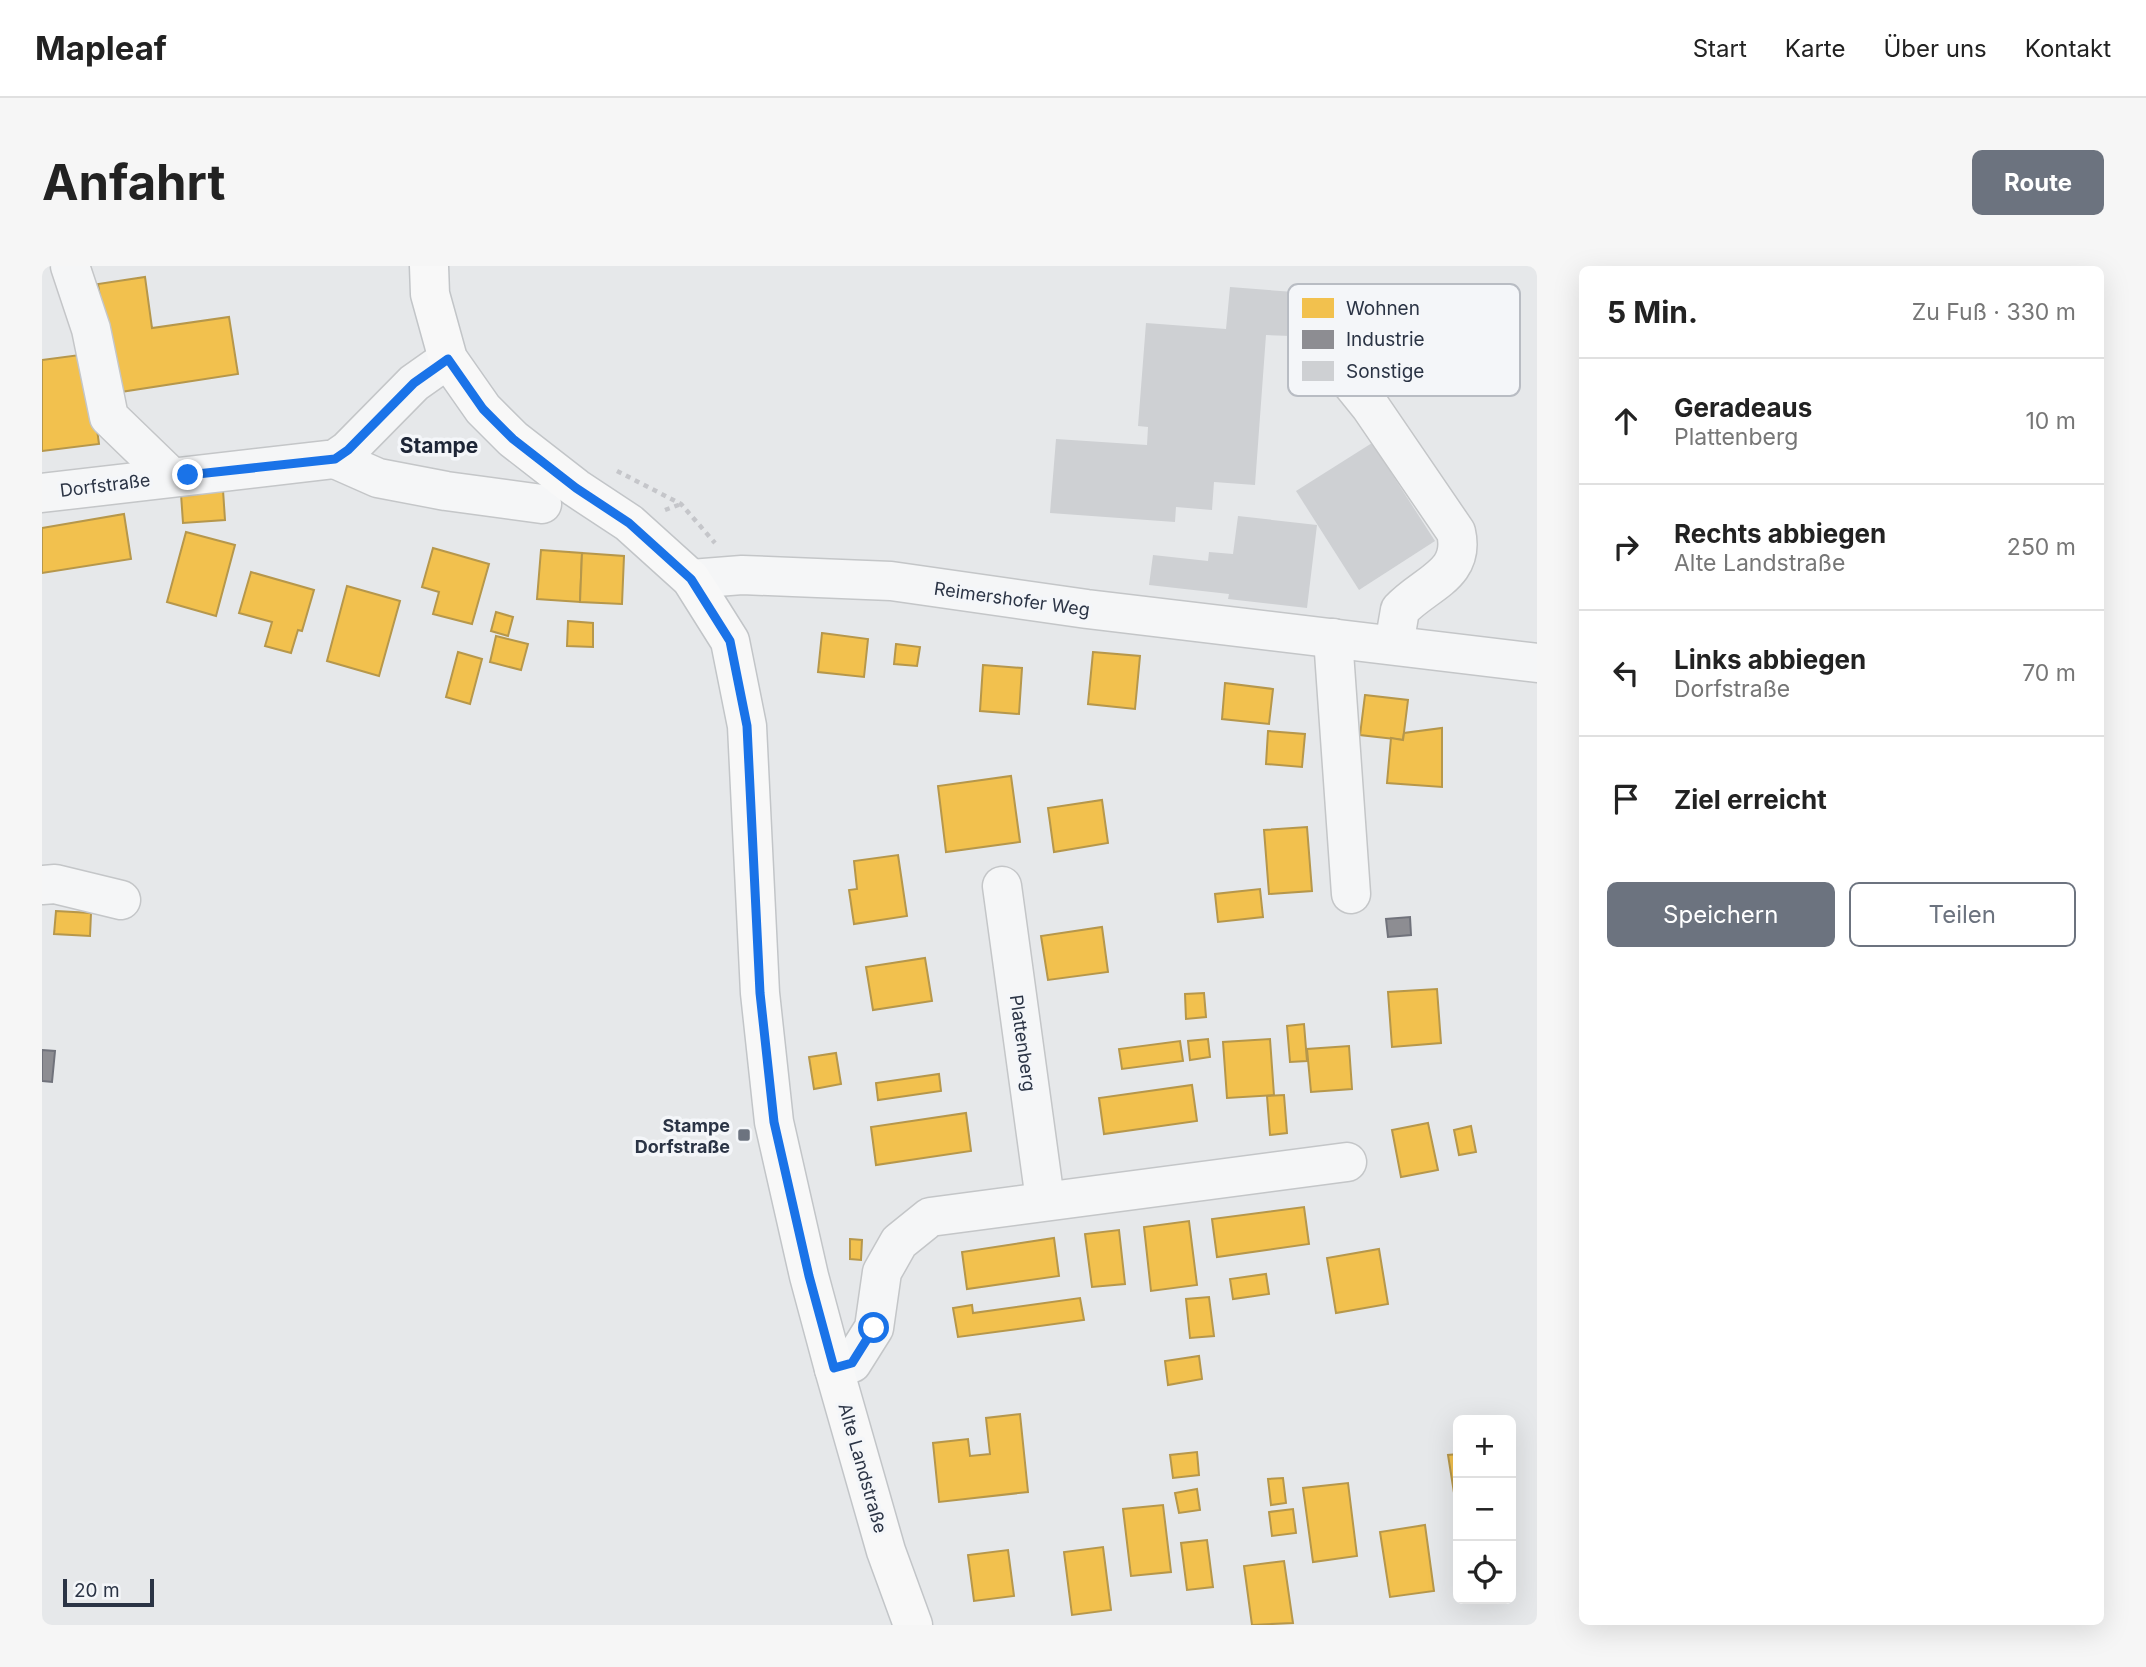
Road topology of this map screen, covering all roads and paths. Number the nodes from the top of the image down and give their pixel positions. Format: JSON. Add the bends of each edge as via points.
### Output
{"nodes":[{"id":1,"x":70,"y":266,"type":"edge"},
{"id":2,"x":429,"y":266,"type":"edge"},
{"id":3,"x":448,"y":359,"type":"junction"},
{"id":4,"x":1362,"y":396,"type":"edge"},
{"id":5,"x":335,"y":459,"type":"junction"},
{"id":6,"x":171,"y":477,"type":"junction"},
{"id":7,"x":42,"y":492,"type":"edge"},
{"id":8,"x":542,"y":504,"type":"dead end"},
{"id":9,"x":691,"y":579,"type":"junction"},
{"id":10,"x":1333,"y":638,"type":"junction"},
{"id":11,"x":1394,"y":645,"type":"junction"},
{"id":12,"x":1537,"y":663,"type":"edge"},
{"id":13,"x":42,"y":885,"type":"edge"},
{"id":14,"x":1002,"y":886,"type":"dead end"},
{"id":15,"x":1350,"y":894,"type":"dead end"},
{"id":16,"x":121,"y":900,"type":"dead end"},
{"id":17,"x":1347,"y":1162,"type":"dead end"},
{"id":18,"x":1045,"y":1200,"type":"junction"},
{"id":19,"x":834,"y":1368,"type":"junction"},
{"id":20,"x":913,"y":1625,"type":"edge"}],
"edges":[{"from":1,"to":6,"type":"street","via":[[91,329],[109,417]]},
{"from":2,"to":3,"type":"main road","name":"Alte Landstraße","via":[[430,294]]},
{"from":3,"to":5,"type":"street","via":[[414,383]]},
{"from":3,"to":9,"type":"main road","name":"Alte Landstraße","via":[[483,409],[513,439],[629,523]]},
{"from":4,"to":11,"type":"street","via":[[1456,532],[1459,550],[1454,564],[1400,610]]},
{"from":5,"to":6,"type":"street","name":"Dorfstraße"},
{"from":5,"to":8,"type":"street","via":[[378,478]]},
{"from":6,"to":7,"type":"street","name":"Dorfstraße"},
{"from":9,"to":10,"type":"street","name":"Reimershofer Weg","via":[[742,575],[891,581]]},
{"from":9,"to":19,"type":"main road","name":"Alte Landstraße","via":[[730,641],[747,726],[760,993],[774,1122]]},
{"from":10,"to":11,"type":"street","name":"Reimershofer Weg"},
{"from":10,"to":15,"type":"street"},
{"from":11,"to":12,"type":"street","name":"Reimershofer Weg"},
{"from":13,"to":16,"type":"street"},
{"from":14,"to":18,"type":"street","name":"Plattenberg"},
{"from":17,"to":18,"type":"street"},
{"from":18,"to":19,"type":"street","via":[[930,1217],[899,1242],[882,1272],[874,1328],[852,1363]]},
{"from":19,"to":20,"type":"main road","name":"Alte Landstraße","via":[[886,1551]]}]}
